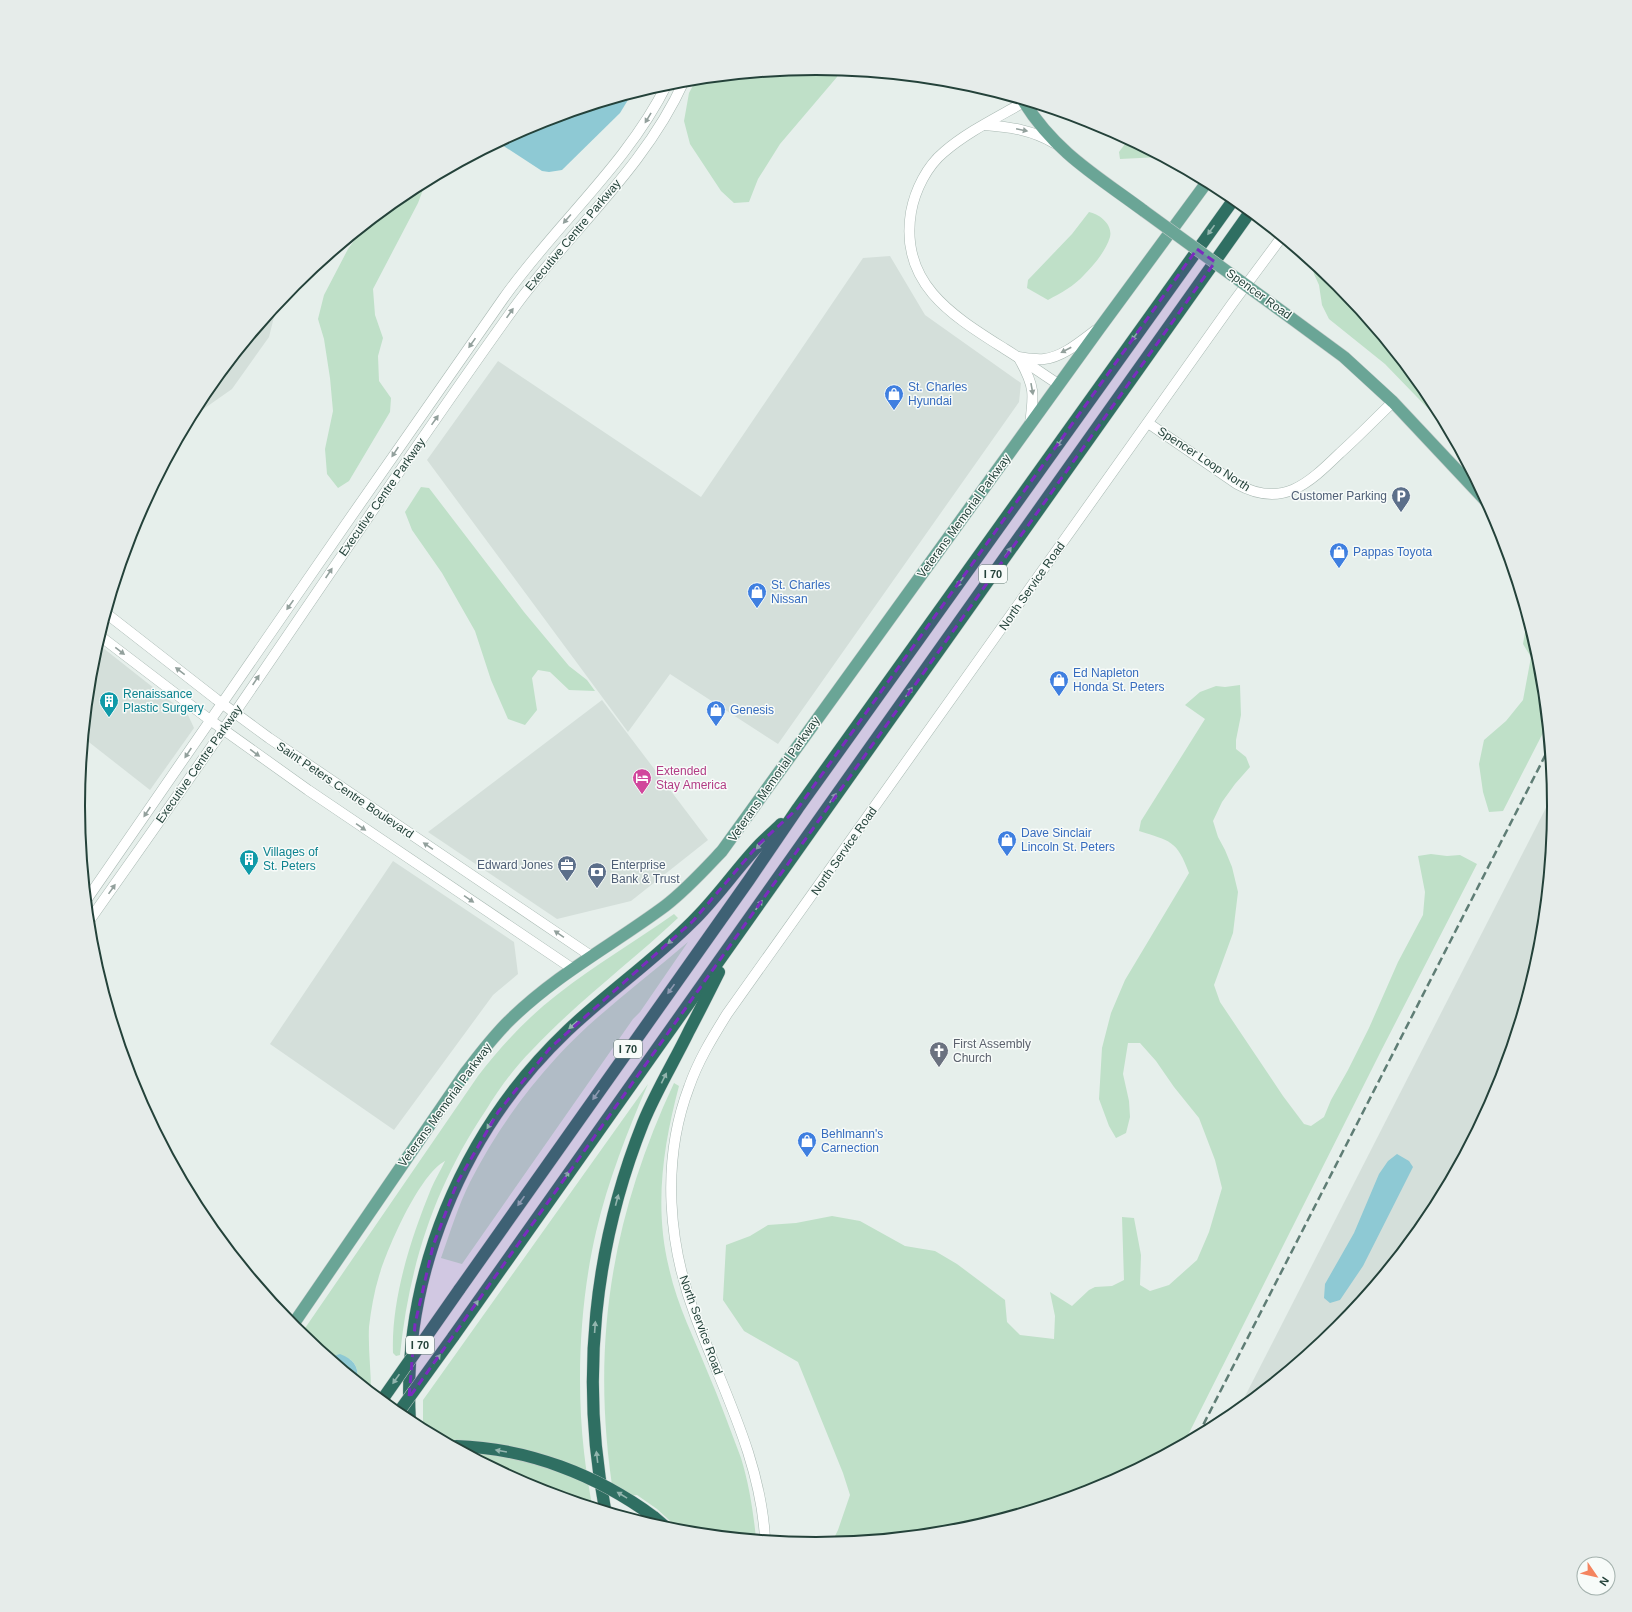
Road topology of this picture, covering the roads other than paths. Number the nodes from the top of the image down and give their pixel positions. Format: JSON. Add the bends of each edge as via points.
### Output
{"nodes":[{"id":1,"x":681,"y":88,"type":"edge"},
{"id":2,"x":663,"y":91,"type":"edge"},
{"id":3,"x":1020,"y":104,"type":"edge"},
{"id":4,"x":1027,"y":107,"type":"edge"},
{"id":5,"x":985,"y":125,"type":"junction"},
{"id":6,"x":1057,"y":144,"type":"junction"},
{"id":7,"x":1204,"y":187,"type":"edge"},
{"id":8,"x":1230,"y":204,"type":"edge"},
{"id":9,"x":1247,"y":216,"type":"edge"},
{"id":10,"x":1279,"y":241,"type":"edge"},
{"id":11,"x":1099,"y":329,"type":"junction"},
{"id":12,"x":1018,"y":357,"type":"junction"},
{"id":13,"x":1058,"y":384,"type":"junction"},
{"id":14,"x":1392,"y":402,"type":"junction"},
{"id":15,"x":1148,"y":422,"type":"junction"},
{"id":16,"x":1030,"y":424,"type":"junction"},
{"id":17,"x":1475,"y":489,"type":"edge"},
{"id":18,"x":110,"y":616,"type":"edge"},
{"id":19,"x":105,"y":640,"type":"edge"},
{"id":20,"x":222,"y":703,"type":"junction"},
{"id":21,"x":235,"y":713,"type":"junction"},
{"id":22,"x":210,"y":720,"type":"junction"},
{"id":23,"x":223,"y":730,"type":"junction"},
{"id":24,"x":798,"y":808,"type":"junction"},
{"id":25,"x":90,"y":894,"type":"edge"},
{"id":26,"x":93,"y":915,"type":"edge"},
{"id":27,"x":736,"y":937,"type":"junction"},
{"id":28,"x":591,"y":956,"type":"junction"},
{"id":29,"x":573,"y":969,"type":"junction"},
{"id":30,"x":296,"y":1320,"type":"edge"},
{"id":31,"x":385,"y":1396,"type":"edge"},
{"id":32,"x":402,"y":1408,"type":"edge"},
{"id":33,"x":410,"y":1414,"type":"edge"},
{"id":34,"x":464,"y":1447,"type":"edge"},
{"id":35,"x":604,"y":1505,"type":"edge"},
{"id":36,"x":657,"y":1519,"type":"edge"},
{"id":37,"x":765,"y":1535,"type":"edge"}],
"edges":[{"from":21,"to":1,"type":"street","name":"Executive Centre Parkway","one_way":true,"via":[[389,485],[513,309],[639,155],[667,114]]},
{"from":2,"to":20,"type":"street","name":"Executive Centre Parkway","one_way":true,"via":[[645,123],[612,168],[514,283]]},
{"from":3,"to":5,"type":"street"},
{"from":4,"to":6,"type":"main road","name":"Spencer Road"},
{"from":5,"to":6,"type":"street","one_way":true,"via":[[1030,131]]},
{"from":5,"to":12,"type":"street","via":[[944,152],[928,170],[913,202],[910,241],[920,275],[938,300],[947,309]]},
{"from":6,"to":14,"type":"main road","name":"Spencer Road","bridge":true,"via":[[1089,172],[1344,357]]},
{"from":7,"to":11,"type":"main road","name":"Veterans Memorial Parkway"},
{"from":8,"to":24,"type":"highway","number":"I 70","one_way":true},
{"from":27,"to":9,"type":"highway","number":"I 70","one_way":true},
{"from":10,"to":15,"type":"street","name":"North Service Road"},
{"from":11,"to":12,"type":"street","one_way":true,"via":[[1076,345],[1044,359]]},
{"from":11,"to":13,"type":"main road","name":"Veterans Memorial Parkway"},
{"from":12,"to":13,"type":"street"},
{"from":12,"to":16,"type":"street","one_way":true,"via":[[1033,387]]},
{"from":13,"to":16,"type":"main road","name":"Veterans Memorial Parkway"},
{"from":14,"to":15,"type":"street","name":"Spencer Loop North","via":[[1307,484],[1286,493],[1274,494],[1252,491],[1236,484]]},
{"from":14,"to":17,"type":"main road","name":"Spencer Road"},
{"from":15,"to":37,"type":"street","name":"North Service Road","via":[[727,1014],[688,1088],[676,1136],[671,1182],[674,1240],[693,1310],[753,1466]]},
{"from":16,"to":28,"type":"main road","name":"Veterans Memorial Parkway","via":[[722,851],[699,876],[666,905]]},
{"from":20,"to":18,"type":"street","name":"Saint Peters Centre Boulevard","one_way":true},
{"from":19,"to":22,"type":"street","name":"Saint Peters Centre Boulevard","one_way":true},
{"from":20,"to":21,"type":"street","name":"Saint Peters Centre Boulevard"},
{"from":20,"to":22,"type":"street","name":"Executive Centre Parkway"},
{"from":21,"to":23,"type":"street","name":"Executive Centre Parkway"},
{"from":28,"to":21,"type":"street","name":"Saint Peters Centre Boulevard","one_way":true},
{"from":22,"to":23,"type":"street","name":"Saint Peters Centre Boulevard"},
{"from":22,"to":25,"type":"street","name":"Executive Centre Parkway","one_way":true},
{"from":26,"to":23,"type":"street","name":"Executive Centre Parkway","one_way":true},
{"from":23,"to":29,"type":"street","name":"Saint Peters Centre Boulevard","one_way":true,"via":[[327,804]]},
{"from":24,"to":31,"type":"highway","number":"I 70","one_way":true,"bridge":true},
{"from":24,"to":33,"type":"highway","one_way":true,"via":[[759,844],[693,921],[550,1048],[513,1091],[494,1118],[457,1183],[426,1268],[411,1352]]},
{"from":32,"to":27,"type":"highway","number":"I 70","one_way":true,"bridge":true},
{"from":35,"to":27,"type":"highway","one_way":true,"via":[[593,1421],[593,1354],[599,1287],[611,1222],[631,1156],[653,1101]]},
{"from":28,"to":29,"type":"main road","name":"Veterans Memorial Parkway"},
{"from":29,"to":30,"type":"main road","name":"Veterans Memorial Parkway","via":[[511,1018],[486,1046]]},
{"from":36,"to":34,"type":"highway","one_way":true,"bridge":true,"via":[[615,1491],[558,1465],[518,1454]]}]}
